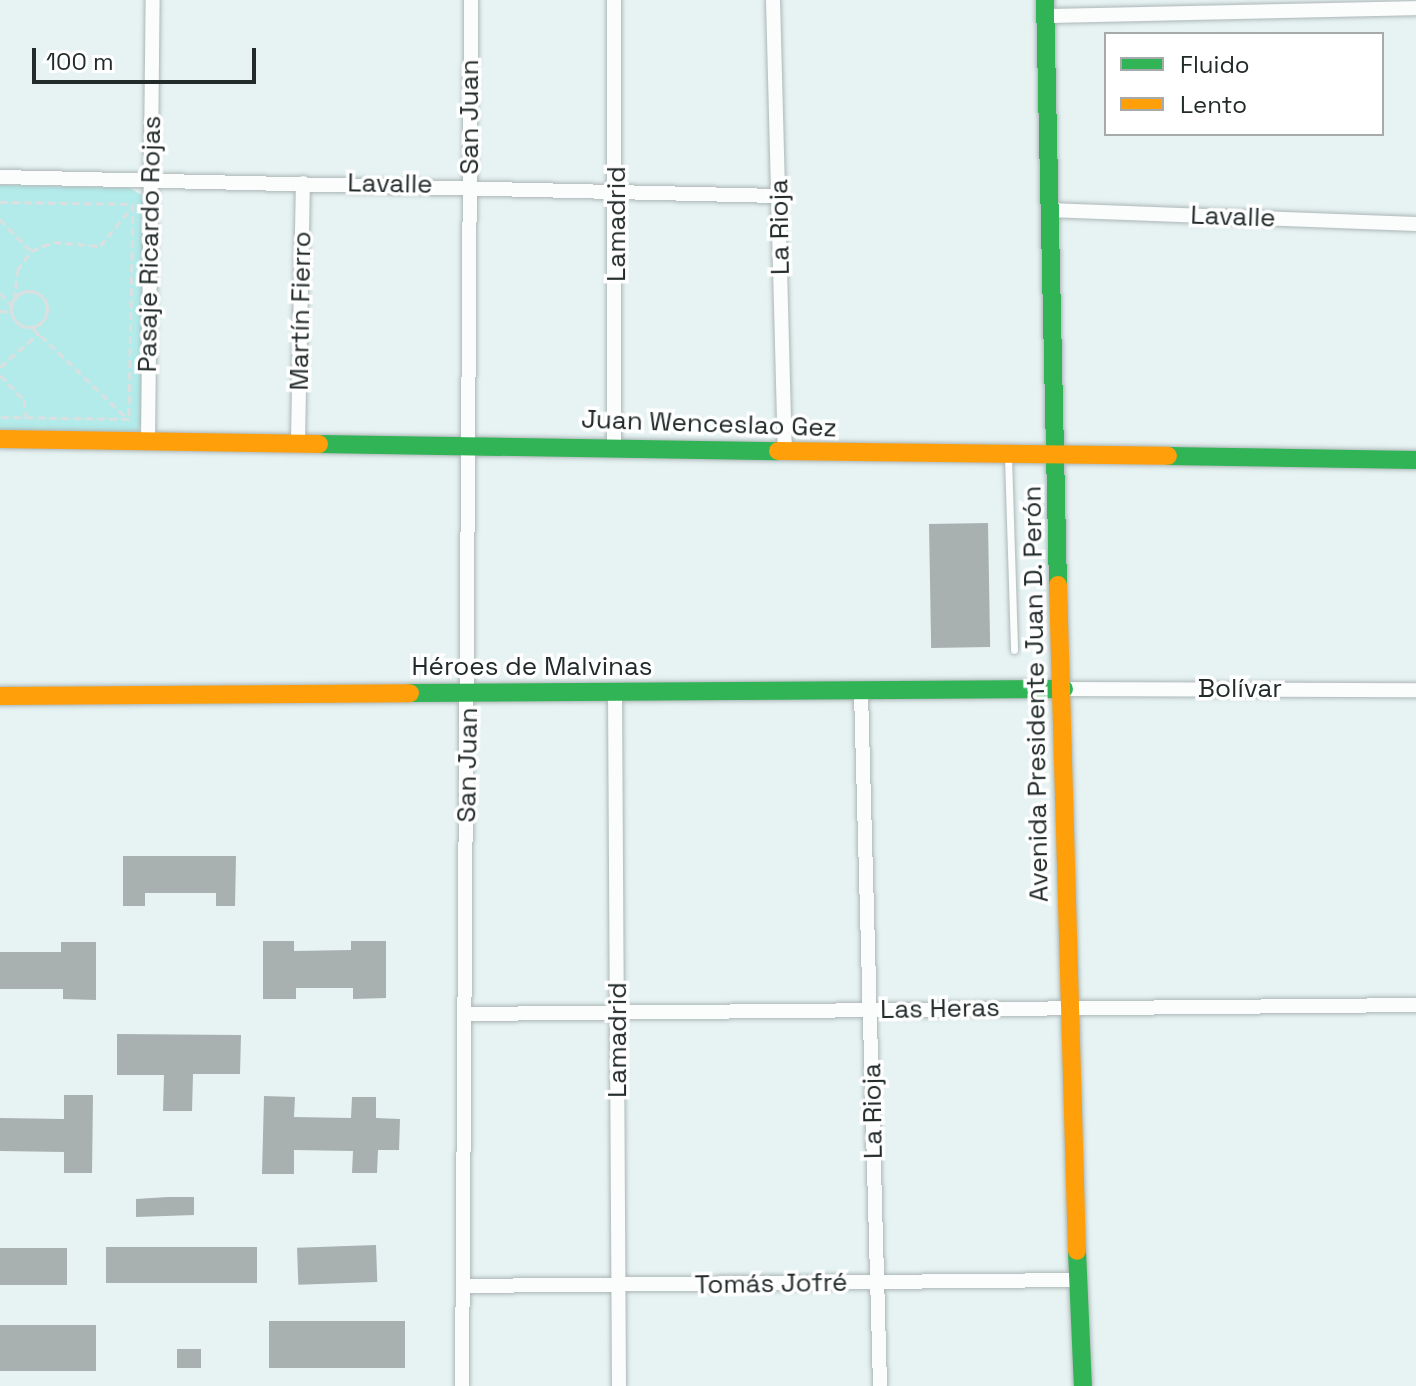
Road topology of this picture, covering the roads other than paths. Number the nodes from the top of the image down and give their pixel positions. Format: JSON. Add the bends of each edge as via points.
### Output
{"nodes":[{"id":1,"x":153,"y":0,"type":"edge"},
{"id":2,"x":471,"y":0,"type":"edge"},
{"id":3,"x":614,"y":0,"type":"edge"},
{"id":4,"x":773,"y":0,"type":"edge"},
{"id":5,"x":1046,"y":8,"type":"edge"},
{"id":6,"x":1416,"y":8,"type":"edge"},
{"id":7,"x":0,"y":177,"type":"edge"},
{"id":8,"x":151,"y":180,"type":"junction"},
{"id":9,"x":303,"y":183,"type":"junction"},
{"id":10,"x":469,"y":185,"type":"junction"},
{"id":11,"x":618,"y":189,"type":"junction"},
{"id":12,"x":779,"y":196,"type":"junction"},
{"id":13,"x":1049,"y":210,"type":"junction"},
{"id":14,"x":1416,"y":224,"type":"edge"},
{"id":15,"x":0,"y":439,"type":"edge"},
{"id":16,"x":298,"y":440,"type":"junction"},
{"id":17,"x":148,"y":441,"type":"junction"},
{"id":18,"x":468,"y":444,"type":"junction"},
{"id":19,"x":614,"y":448,"type":"junction"},
{"id":20,"x":785,"y":453,"type":"junction"},
{"id":21,"x":1008,"y":457,"type":"junction"},
{"id":22,"x":1057,"y":457,"type":"junction"},
{"id":23,"x":1416,"y":460,"type":"edge"},
{"id":24,"x":1014,"y":650,"type":"dead end"},
{"id":25,"x":1064,"y":689,"type":"junction"},
{"id":26,"x":1416,"y":690,"type":"edge"},
{"id":27,"x":469,"y":692,"type":"junction"},
{"id":28,"x":861,"y":692,"type":"junction"},
{"id":29,"x":615,"y":693,"type":"junction"},
{"id":30,"x":0,"y":696,"type":"edge"},
{"id":31,"x":1416,"y":1005,"type":"edge"},
{"id":32,"x":1067,"y":1008,"type":"junction"},
{"id":33,"x":871,"y":1010,"type":"junction"},
{"id":34,"x":618,"y":1012,"type":"junction"},
{"id":35,"x":465,"y":1014,"type":"junction"},
{"id":36,"x":1079,"y":1280,"type":"junction"},
{"id":37,"x":876,"y":1282,"type":"junction"},
{"id":38,"x":619,"y":1285,"type":"junction"},
{"id":39,"x":463,"y":1286,"type":"junction"},
{"id":40,"x":462,"y":1386,"type":"edge"},
{"id":41,"x":619,"y":1386,"type":"edge"},
{"id":42,"x":880,"y":1386,"type":"edge"},
{"id":43,"x":1083,"y":1386,"type":"edge"}],
"edges":[{"from":1,"to":8,"type":"street","name":"Pasaje Ricardo Rojas"},
{"from":2,"to":10,"type":"street","name":"San Juan"},
{"from":3,"to":11,"type":"street","name":"Lamadrid"},
{"from":4,"to":12,"type":"street","name":"La Rioja"},
{"from":5,"to":6,"type":"street"},
{"from":5,"to":13,"type":"main road","name":"Avenida Presidente Juan D. Perón"},
{"from":7,"to":8,"type":"street","name":"Lavalle"},
{"from":8,"to":9,"type":"street","name":"Lavalle"},
{"from":8,"to":17,"type":"street","name":"Pasaje Ricardo Rojas"},
{"from":9,"to":10,"type":"street","name":"Lavalle"},
{"from":9,"to":16,"type":"street","name":"Martín Fierro"},
{"from":10,"to":11,"type":"street","name":"Lavalle"},
{"from":10,"to":18,"type":"street","name":"San Juan"},
{"from":11,"to":12,"type":"street","name":"Lavalle"},
{"from":11,"to":19,"type":"street","name":"Lamadrid"},
{"from":12,"to":20,"type":"street","name":"La Rioja"},
{"from":13,"to":14,"type":"street","name":"Lavalle"},
{"from":13,"to":22,"type":"main road","name":"Avenida Presidente Juan D. Perón"},
{"from":15,"to":17,"type":"main road","name":"Juan Wenceslao Gez"},
{"from":16,"to":17,"type":"main road","name":"Juan Wenceslao Gez"},
{"from":16,"to":18,"type":"main road","name":"Juan Wenceslao Gez"},
{"from":18,"to":19,"type":"main road","name":"Juan Wenceslao Gez"},
{"from":18,"to":27,"type":"street","name":"San Juan"},
{"from":19,"to":20,"type":"main road","name":"Juan Wenceslao Gez"},
{"from":20,"to":21,"type":"main road","name":"Juan Wenceslao Gez"},
{"from":21,"to":22,"type":"main road","name":"Juan Wenceslao Gez"},
{"from":21,"to":24,"type":"lane"},
{"from":22,"to":23,"type":"main road","name":"Juan Wenceslao Gez"},
{"from":22,"to":25,"type":"main road","name":"Avenida Presidente Juan D. Perón"},
{"from":25,"to":26,"type":"street","name":"Bolívar"},
{"from":25,"to":28,"type":"main road","name":"Héroes de Malvinas"},
{"from":25,"to":32,"type":"main road","name":"Avenida Presidente Juan D. Perón"},
{"from":27,"to":29,"type":"main road","name":"Héroes de Malvinas"},
{"from":27,"to":30,"type":"main road","name":"Héroes de Malvinas"},
{"from":27,"to":35,"type":"street","name":"San Juan"},
{"from":28,"to":29,"type":"main road","name":"Héroes de Malvinas"},
{"from":28,"to":33,"type":"street","name":"La Rioja"},
{"from":29,"to":34,"type":"street","name":"Lamadrid"},
{"from":31,"to":32,"type":"street","name":"Las Heras"},
{"from":32,"to":33,"type":"street","name":"Las Heras"},
{"from":32,"to":36,"type":"main road","name":"Avenida Presidente Juan D. Perón"},
{"from":33,"to":34,"type":"street","name":"Las Heras"},
{"from":33,"to":37,"type":"street","name":"La Rioja"},
{"from":34,"to":35,"type":"street","name":"Las Heras"},
{"from":34,"to":38,"type":"street","name":"Lamadrid"},
{"from":35,"to":39,"type":"street","name":"San Juan"},
{"from":36,"to":37,"type":"street","name":"Tomás Jofré"},
{"from":36,"to":43,"type":"main road","name":"Avenida Presidente Juan D. Perón"},
{"from":37,"to":38,"type":"street","name":"Tomás Jofré"},
{"from":37,"to":42,"type":"street","name":"La Rioja"},
{"from":38,"to":39,"type":"street","name":"Tomás Jofré"},
{"from":38,"to":41,"type":"street","name":"Lamadrid"},
{"from":39,"to":40,"type":"street","name":"San Juan"}]}
